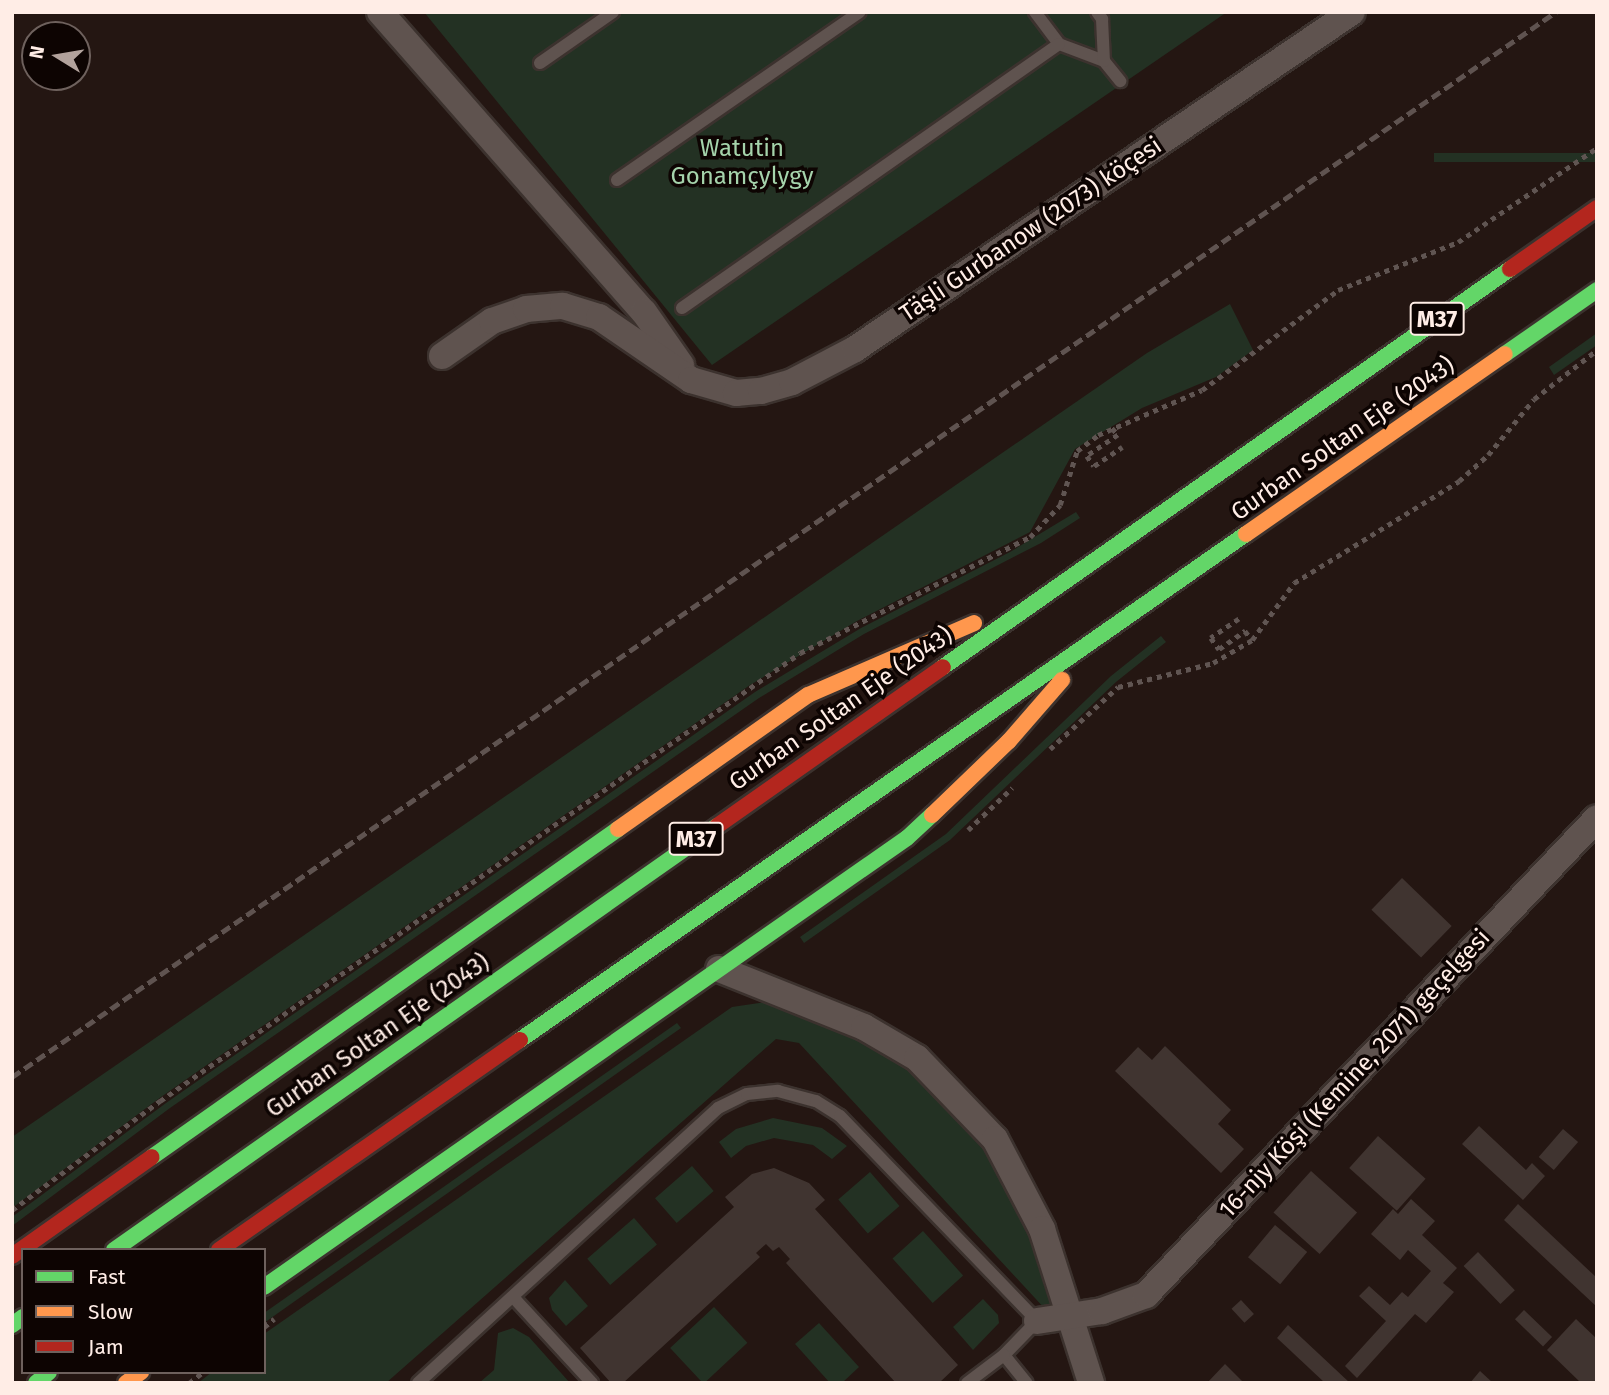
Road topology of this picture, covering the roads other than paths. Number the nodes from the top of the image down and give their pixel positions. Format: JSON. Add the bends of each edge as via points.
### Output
{"nodes":[{"id":1,"x":380,"y":12,"type":"edge"},
{"id":2,"x":613,"y":12,"type":"edge"},
{"id":3,"x":860,"y":12,"type":"edge"},
{"id":4,"x":1035,"y":12,"type":"edge"},
{"id":5,"x":1352,"y":12,"type":"edge"},
{"id":6,"x":1104,"y":15,"type":"edge"},
{"id":7,"x":1059,"y":44,"type":"junction"},
{"id":8,"x":1104,"y":61,"type":"junction"},
{"id":9,"x":540,"y":63,"type":"dead end"},
{"id":10,"x":1120,"y":81,"type":"dead end"},
{"id":11,"x":617,"y":180,"type":"dead end"},
{"id":12,"x":1597,"y":208,"type":"edge"},
{"id":13,"x":1597,"y":290,"type":"edge"},
{"id":14,"x":682,"y":308,"type":"dead end"},
{"id":15,"x":442,"y":356,"type":"dead end"},
{"id":16,"x":691,"y":380,"type":"junction"},
{"id":17,"x":1050,"y":589,"type":"junction"},
{"id":18,"x":1099,"y":637,"type":"junction"},
{"id":19,"x":1597,"y":818,"type":"edge"},
{"id":20,"x":719,"y":969,"type":"junction"},
{"id":21,"x":23,"y":1248,"type":"edge"},
{"id":22,"x":117,"y":1248,"type":"edge"},
{"id":23,"x":222,"y":1248,"type":"edge"},
{"id":24,"x":266,"y":1286,"type":"edge"},
{"id":25,"x":513,"y":1297,"type":"junction"},
{"id":26,"x":1070,"y":1316,"type":"junction"},
{"id":27,"x":1037,"y":1321,"type":"junction"},
{"id":28,"x":1004,"y":1355,"type":"junction"},
{"id":29,"x":418,"y":1383,"type":"edge"},
{"id":30,"x":592,"y":1383,"type":"edge"},
{"id":31,"x":967,"y":1383,"type":"edge"},
{"id":32,"x":1027,"y":1383,"type":"edge"},
{"id":33,"x":1091,"y":1383,"type":"edge"}],
"edges":[{"from":1,"to":16,"type":"street","via":[[644,312]]},
{"from":2,"to":9,"type":"lane"},
{"from":3,"to":11,"type":"lane"},
{"from":4,"to":7,"type":"lane"},
{"from":5,"to":16,"type":"street","name":"Täşli Gurbanow (2073) köçesi","via":[[855,349],[792,382],[761,391],[736,393]]},
{"from":6,"to":8,"type":"lane"},
{"from":7,"to":8,"type":"lane"},
{"from":7,"to":14,"type":"lane"},
{"from":8,"to":10,"type":"lane"},
{"from":12,"to":17,"type":"highway","name":"Gurban Soltan Eje (2043)","number":"M37"},
{"from":13,"to":18,"type":"highway","name":"Gurban Soltan Eje (2043)","number":"M37"},
{"from":15,"to":16,"type":"street","name":"Täşli Gurbanow (2073) köçesi","via":[[492,321],[526,309],[563,306],[599,317]]},
{"from":17,"to":21,"type":"highway","via":[[808,695]]},
{"from":17,"to":22,"type":"highway","name":"Gurban Soltan Eje (2043)","number":"M37"},
{"from":18,"to":20,"type":"highway","via":[[1009,741],[907,838]]},
{"from":18,"to":23,"type":"highway","name":"Gurban Soltan Eje (2043)","number":"M37"},
{"from":19,"to":26,"type":"street","name":"16-njy Köşi (Kemine, 2071) geçelgesi","via":[[1146,1295],[1102,1311]]},
{"from":20,"to":24,"type":"highway"},
{"from":20,"to":26,"type":"street","via":[[864,1027],[917,1058],[995,1139],[1042,1228]]},
{"from":25,"to":27,"type":"lane","via":[[718,1108],[747,1094],[778,1091],[816,1101],[840,1116]]},
{"from":25,"to":29,"type":"lane"},
{"from":25,"to":30,"type":"lane"},
{"from":26,"to":27,"type":"street","name":"16-njy Köşi (Kemine, 2071) geçelgesi"},
{"from":26,"to":33,"type":"street"},
{"from":27,"to":28,"type":"lane"},
{"from":28,"to":31,"type":"lane"},
{"from":28,"to":32,"type":"lane"}]}
